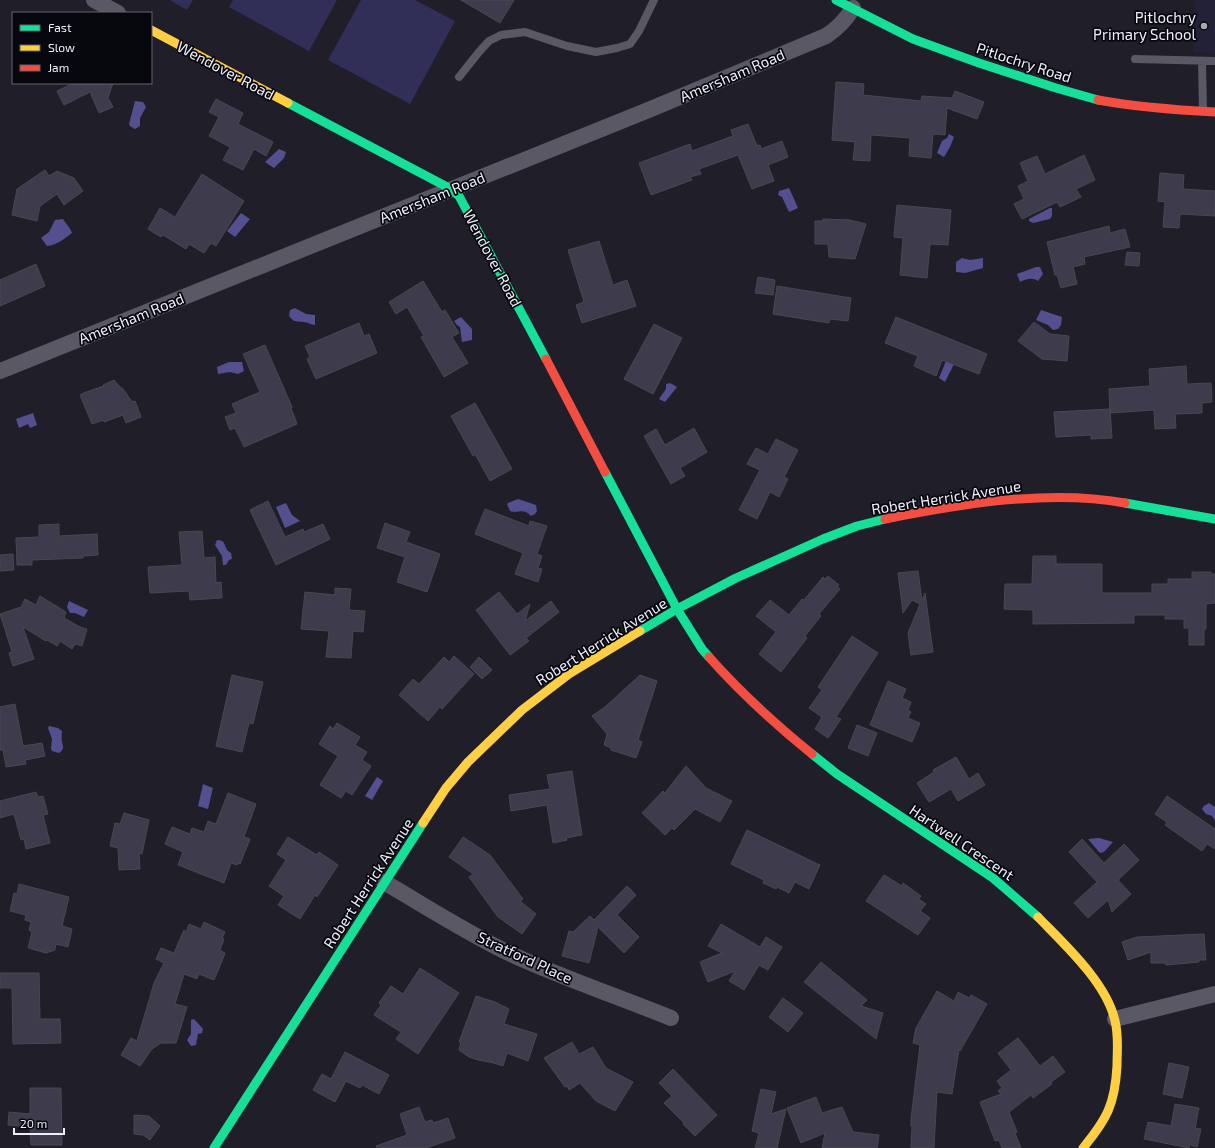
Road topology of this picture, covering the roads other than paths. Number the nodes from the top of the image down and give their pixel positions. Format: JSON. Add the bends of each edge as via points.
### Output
{"nodes":[{"id":1,"x":94,"y":0,"type":"edge"},
{"id":2,"x":654,"y":0,"type":"edge"},
{"id":3,"x":836,"y":0,"type":"edge"},
{"id":4,"x":853,"y":8,"type":"junction"},
{"id":5,"x":116,"y":12,"type":"edge"},
{"id":6,"x":152,"y":31,"type":"edge"},
{"id":7,"x":1135,"y":59,"type":"dead end"},
{"id":8,"x":1202,"y":61,"type":"junction"},
{"id":9,"x":1215,"y":61,"type":"edge"},
{"id":10,"x":459,"y":77,"type":"dead end"},
{"id":11,"x":1203,"y":112,"type":"junction"},
{"id":12,"x":1215,"y":112,"type":"edge"},
{"id":13,"x":452,"y":189,"type":"junction"},
{"id":14,"x":0,"y":371,"type":"edge"},
{"id":15,"x":1215,"y":519,"type":"edge"},
{"id":16,"x":677,"y":609,"type":"junction"},
{"id":17,"x":384,"y":882,"type":"junction"},
{"id":18,"x":1215,"y":994,"type":"edge"},
{"id":19,"x":671,"y":1018,"type":"dead end"},
{"id":20,"x":1115,"y":1019,"type":"junction"},
{"id":21,"x":214,"y":1148,"type":"edge"},
{"id":22,"x":1083,"y":1148,"type":"edge"}],
"edges":[{"from":1,"to":5,"type":"street"},
{"from":2,"to":10,"type":"lane","via":[[630,44],[596,52],[566,46],[525,32],[501,35],[488,41]]},
{"from":3,"to":4,"type":"street","name":"Pitlochry Road"},
{"from":4,"to":11,"type":"street","name":"Pitlochry Road","via":[[913,39],[1056,88],[1133,106]]},
{"from":4,"to":13,"type":"street","name":"Amersham Road","via":[[842,24],[826,36]]},
{"from":6,"to":13,"type":"street","name":"Wendover Road"},
{"from":7,"to":8,"type":"lane"},
{"from":8,"to":9,"type":"lane"},
{"from":8,"to":11,"type":"lane"},
{"from":11,"to":12,"type":"street","name":"Pitlochry Road"},
{"from":13,"to":14,"type":"street","name":"Amersham Road"},
{"from":13,"to":16,"type":"street","name":"Wendover Road","via":[[467,209]]},
{"from":15,"to":16,"type":"street","name":"Robert Herrick Avenue","via":[[1120,502],[1063,497],[997,501],[922,512],[857,526],[823,539],[736,578]]},
{"from":16,"to":17,"type":"street","name":"Robert Herrick Avenue","via":[[569,674],[522,710],[468,762],[446,788]]},
{"from":16,"to":20,"type":"street","name":"Hartwell Crescent","via":[[706,654],[778,726],[837,774],[993,878],[1034,912],[1093,978],[1105,996]]},
{"from":17,"to":19,"type":"street","name":"Stratford Place","via":[[514,955]]},
{"from":17,"to":21,"type":"street","name":"Robert Herrick Avenue"},
{"from":18,"to":20,"type":"street"},
{"from":20,"to":22,"type":"street","name":"Hartwell Crescent","via":[[1118,1053],[1114,1094],[1099,1129]]}]}
